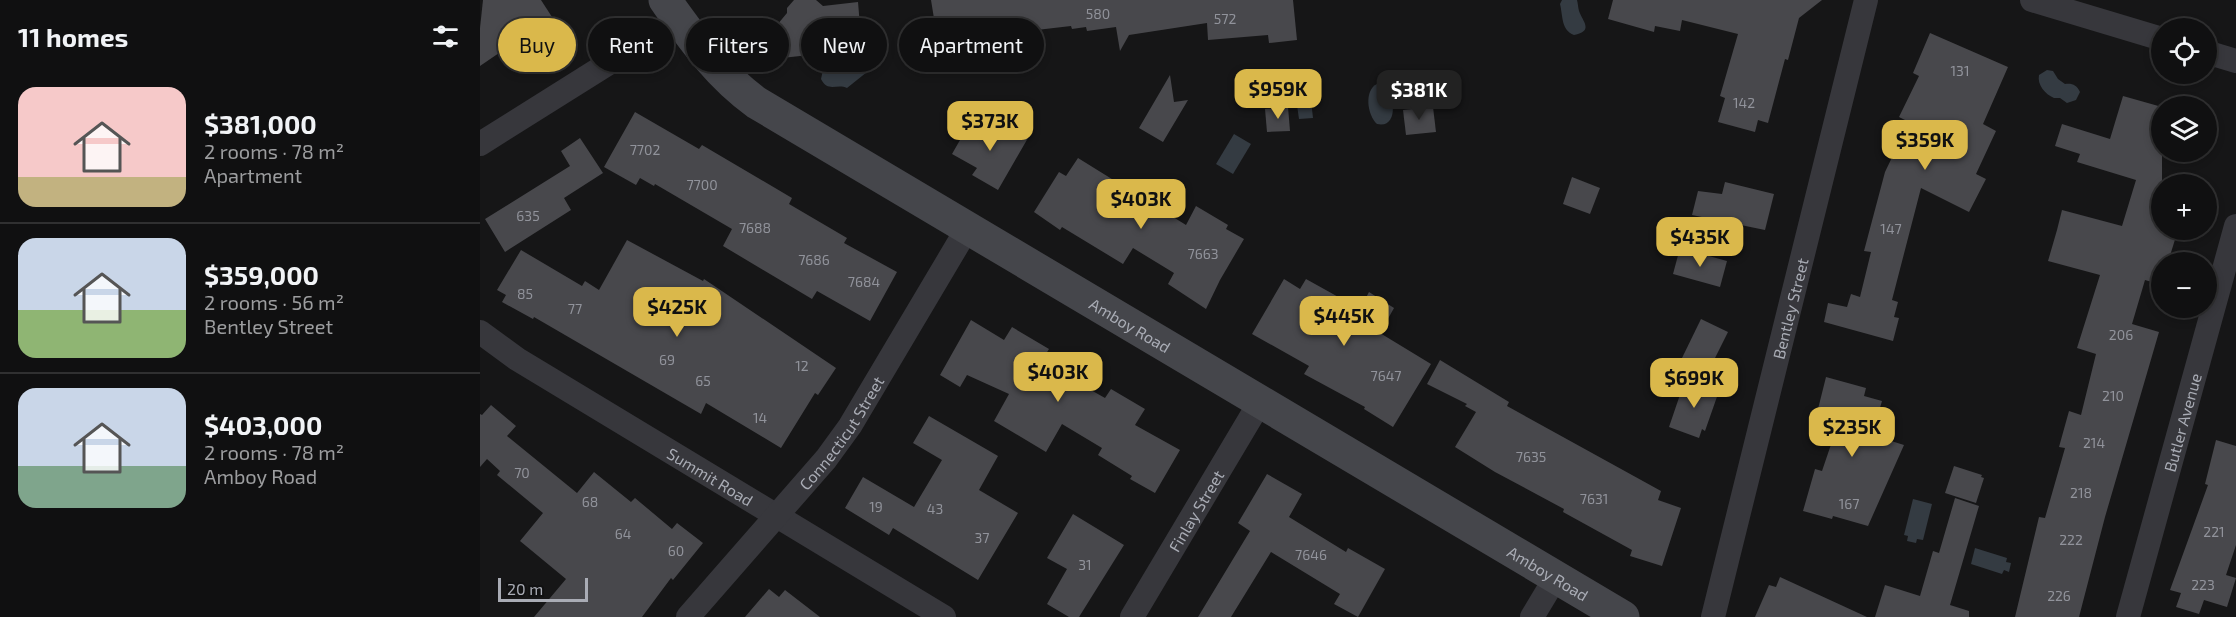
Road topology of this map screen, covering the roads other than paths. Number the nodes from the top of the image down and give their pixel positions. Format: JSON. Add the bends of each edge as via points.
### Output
{"nodes":[{"id":1,"x":1866,"y":0,"type":"edge"},
{"id":2,"x":2032,"y":0,"type":"edge"},
{"id":3,"x":672,"y":10,"type":"edge"},
{"id":4,"x":2151,"y":36,"type":"edge"},
{"id":5,"x":2217,"y":55,"type":"edge"},
{"id":6,"x":2236,"y":61,"type":"edge"},
{"id":7,"x":480,"y":144,"type":"edge"},
{"id":8,"x":2236,"y":226,"type":"edge"},
{"id":9,"x":967,"y":229,"type":"junction"},
{"id":10,"x":480,"y":333,"type":"edge"},
{"id":11,"x":1260,"y":402,"type":"junction"},
{"id":12,"x":777,"y":517,"type":"junction"},
{"id":13,"x":1556,"y":577,"type":"junction"},
{"id":14,"x":688,"y":617,"type":"edge"},
{"id":15,"x":944,"y":617,"type":"edge"},
{"id":16,"x":1132,"y":617,"type":"edge"},
{"id":17,"x":1532,"y":617,"type":"edge"},
{"id":18,"x":1623,"y":617,"type":"edge"},
{"id":19,"x":1713,"y":617,"type":"edge"},
{"id":20,"x":2128,"y":617,"type":"edge"}],
"edges":[{"from":1,"to":19,"type":"street","name":"Bentley Street"},
{"from":2,"to":4,"type":"street"},
{"from":3,"to":7,"type":"street"},
{"from":3,"to":9,"type":"street","name":"Amboy Road","via":[[736,88]]},
{"from":5,"to":6,"type":"street"},
{"from":8,"to":20,"type":"street","name":"Butler Avenue"},
{"from":9,"to":11,"type":"street","name":"Amboy Road"},
{"from":9,"to":12,"type":"street","name":"Connecticut Street","via":[[850,426]]},
{"from":10,"to":12,"type":"street","name":"Summit Road"},
{"from":11,"to":13,"type":"street","name":"Amboy Road"},
{"from":11,"to":16,"type":"street","name":"Finlay Street"},
{"from":12,"to":14,"type":"street","name":"Connecticut Street"},
{"from":12,"to":15,"type":"street","name":"Summit Road"},
{"from":13,"to":17,"type":"street"},
{"from":13,"to":18,"type":"street","name":"Amboy Road"}]}
